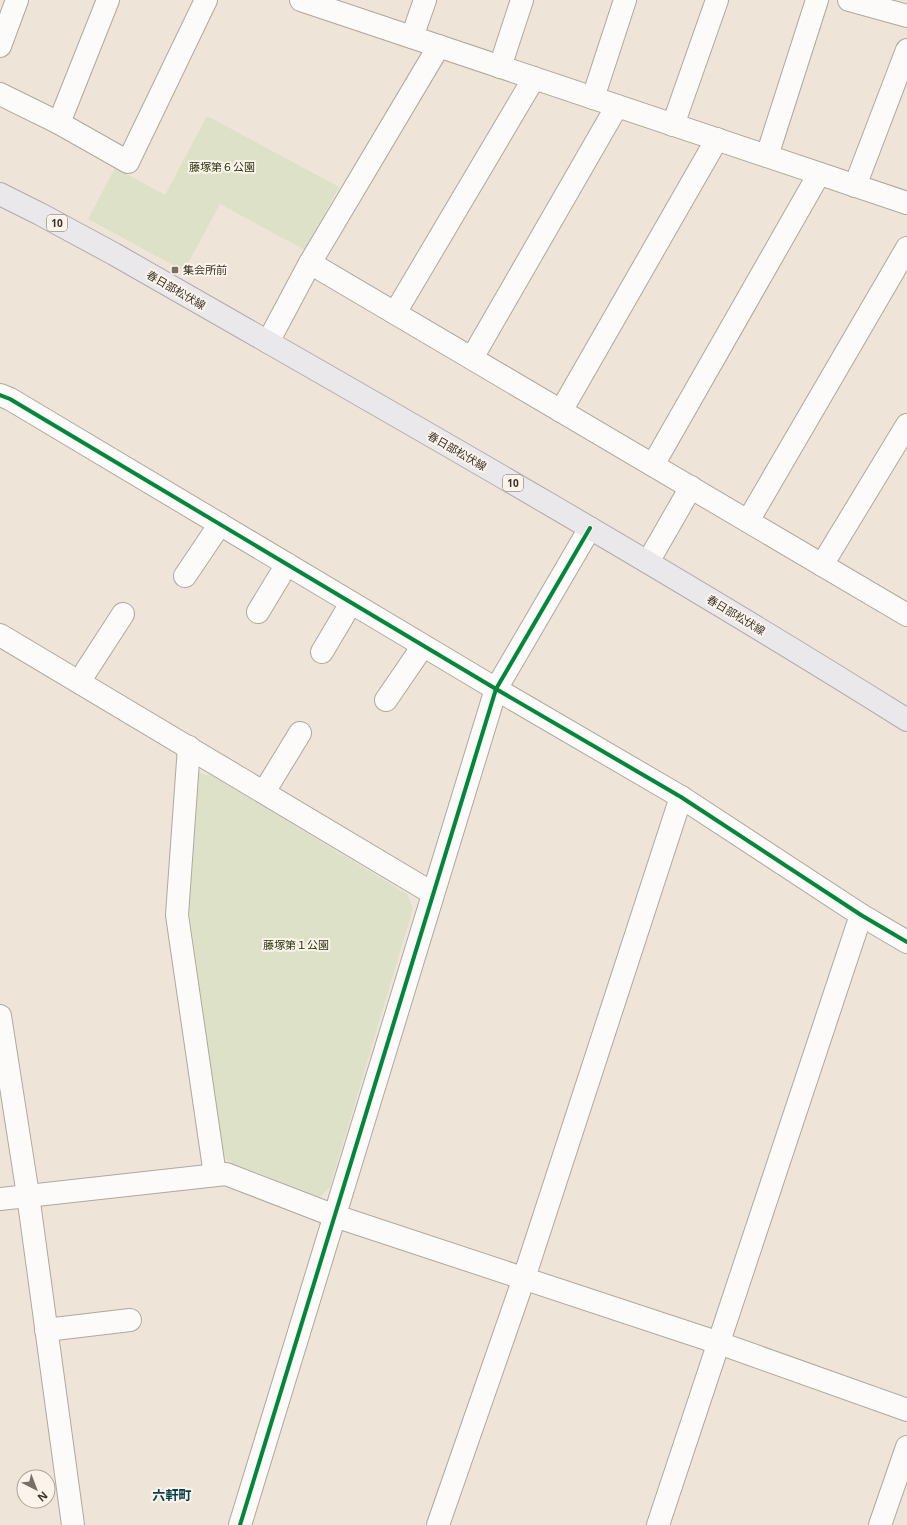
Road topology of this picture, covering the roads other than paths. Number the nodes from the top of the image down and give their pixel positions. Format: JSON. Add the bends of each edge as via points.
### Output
{"nodes":[{"id":1,"x":17,"y":0,"type":"edge"},
{"id":2,"x":108,"y":0,"type":"edge"},
{"id":3,"x":206,"y":0,"type":"edge"},
{"id":4,"x":425,"y":0,"type":"edge"},
{"id":5,"x":522,"y":0,"type":"edge"},
{"id":6,"x":625,"y":0,"type":"edge"},
{"id":7,"x":717,"y":0,"type":"edge"},
{"id":8,"x":817,"y":0,"type":"edge"},
{"id":9,"x":848,"y":0,"type":"edge"},
{"id":10,"x":312,"y":2,"type":"edge"},
{"id":11,"x":907,"y":16,"type":"edge"},
{"id":12,"x":412,"y":37,"type":"junction"},
{"id":13,"x":0,"y":46,"type":"edge"},
{"id":14,"x":440,"y":46,"type":"junction"},
{"id":15,"x":907,"y":50,"type":"edge"},
{"id":16,"x":500,"y":67,"type":"junction"},
{"id":17,"x":534,"y":78,"type":"junction"},
{"id":18,"x":0,"y":94,"type":"edge"},
{"id":19,"x":593,"y":98,"type":"junction"},
{"id":20,"x":617,"y":106,"type":"junction"},
{"id":21,"x":59,"y":122,"type":"junction"},
{"id":22,"x":673,"y":125,"type":"junction"},
{"id":23,"x":717,"y":139,"type":"junction"},
{"id":24,"x":767,"y":156,"type":"junction"},
{"id":25,"x":819,"y":174,"type":"junction"},
{"id":26,"x":855,"y":186,"type":"junction"},
{"id":27,"x":0,"y":194,"type":"edge"},
{"id":28,"x":907,"y":203,"type":"edge"},
{"id":29,"x":907,"y":248,"type":"edge"},
{"id":30,"x":310,"y":263,"type":"junction"},
{"id":31,"x":395,"y":313,"type":"junction"},
{"id":32,"x":268,"y":342,"type":"junction"},
{"id":33,"x":472,"y":358,"type":"junction"},
{"id":34,"x":0,"y":395,"type":"edge"},
{"id":35,"x":561,"y":411,"type":"junction"},
{"id":36,"x":907,"y":425,"type":"edge"},
{"id":37,"x":653,"y":465,"type":"junction"},
{"id":38,"x":691,"y":487,"type":"junction"},
{"id":39,"x":748,"y":521,"type":"junction"},
{"id":40,"x":220,"y":524,"type":"junction"},
{"id":41,"x":590,"y":528,"type":"junction"},
{"id":42,"x":648,"y":562,"type":"junction"},
{"id":43,"x":287,"y":564,"type":"junction"},
{"id":44,"x":822,"y":565,"type":"junction"},
{"id":45,"x":184,"y":576,"type":"dead end"},
{"id":46,"x":351,"y":603,"type":"junction"},
{"id":47,"x":905,"y":608,"type":"edge"},
{"id":48,"x":258,"y":612,"type":"dead end"},
{"id":49,"x":123,"y":614,"type":"dead end"},
{"id":50,"x":0,"y":635,"type":"edge"},
{"id":51,"x":423,"y":646,"type":"junction"},
{"id":52,"x":322,"y":652,"type":"dead end"},
{"id":53,"x":79,"y":682,"type":"junction"},
{"id":54,"x":496,"y":689,"type":"junction"},
{"id":55,"x":386,"y":700,"type":"dead end"},
{"id":56,"x":907,"y":720,"type":"edge"},
{"id":57,"x":300,"y":734,"type":"dead end"},
{"id":58,"x":189,"y":748,"type":"junction"},
{"id":59,"x":264,"y":792,"type":"junction"},
{"id":60,"x":680,"y":797,"type":"junction"},
{"id":61,"x":432,"y":893,"type":"junction"},
{"id":62,"x":861,"y":915,"type":"junction"},
{"id":63,"x":907,"y":942,"type":"edge"},
{"id":64,"x":0,"y":1016,"type":"edge"},
{"id":65,"x":215,"y":1175,"type":"junction"},
{"id":66,"x":28,"y":1195,"type":"junction"},
{"id":67,"x":0,"y":1199,"type":"edge"},
{"id":68,"x":335,"y":1216,"type":"junction"},
{"id":69,"x":524,"y":1278,"type":"junction"},
{"id":70,"x":130,"y":1320,"type":"dead end"},
{"id":71,"x":46,"y":1330,"type":"junction"},
{"id":72,"x":719,"y":1343,"type":"junction"},
{"id":73,"x":907,"y":1410,"type":"edge"},
{"id":74,"x":907,"y":1447,"type":"edge"},
{"id":75,"x":74,"y":1525,"type":"edge"},
{"id":76,"x":240,"y":1525,"type":"edge"},
{"id":77,"x":438,"y":1525,"type":"edge"},
{"id":78,"x":658,"y":1525,"type":"edge"},
{"id":79,"x":880,"y":1525,"type":"edge"}],
"edges":[{"from":1,"to":13,"type":"street"},
{"from":2,"to":21,"type":"street"},
{"from":3,"to":21,"type":"street","via":[[128,162]]},
{"from":4,"to":12,"type":"street"},
{"from":5,"to":16,"type":"street"},
{"from":6,"to":19,"type":"street"},
{"from":7,"to":22,"type":"street"},
{"from":8,"to":24,"type":"street"},
{"from":9,"to":11,"type":"street"},
{"from":10,"to":12,"type":"street"},
{"from":12,"to":14,"type":"street"},
{"from":14,"to":16,"type":"street"},
{"from":14,"to":30,"type":"street"},
{"from":15,"to":26,"type":"street"},
{"from":16,"to":17,"type":"street"},
{"from":17,"to":19,"type":"street"},
{"from":17,"to":31,"type":"street"},
{"from":18,"to":21,"type":"street"},
{"from":19,"to":20,"type":"street"},
{"from":20,"to":22,"type":"street"},
{"from":20,"to":33,"type":"street"},
{"from":22,"to":23,"type":"street"},
{"from":23,"to":24,"type":"street"},
{"from":23,"to":35,"type":"street"},
{"from":24,"to":25,"type":"street"},
{"from":25,"to":26,"type":"street"},
{"from":25,"to":37,"type":"street"},
{"from":26,"to":28,"type":"street"},
{"from":27,"to":32,"type":"main road","name":"春日部松伏線","number":"10"},
{"from":29,"to":39,"type":"street"},
{"from":30,"to":31,"type":"street"},
{"from":30,"to":32,"type":"street"},
{"from":31,"to":33,"type":"street"},
{"from":32,"to":41,"type":"main road","name":"春日部松伏線","number":"10"},
{"from":33,"to":35,"type":"street"},
{"from":34,"to":40,"type":"street"},
{"from":35,"to":37,"type":"street"},
{"from":36,"to":44,"type":"street"},
{"from":37,"to":38,"type":"street"},
{"from":38,"to":39,"type":"street"},
{"from":38,"to":42,"type":"street"},
{"from":39,"to":44,"type":"street"},
{"from":40,"to":43,"type":"street"},
{"from":40,"to":45,"type":"street"},
{"from":41,"to":42,"type":"main road","name":"春日部松伏線","number":"10"},
{"from":41,"to":54,"type":"street"},
{"from":42,"to":56,"type":"main road","name":"春日部松伏線","number":"10"},
{"from":43,"to":46,"type":"street"},
{"from":43,"to":48,"type":"street"},
{"from":44,"to":47,"type":"street"},
{"from":46,"to":51,"type":"street"},
{"from":46,"to":52,"type":"street"},
{"from":49,"to":53,"type":"street"},
{"from":50,"to":53,"type":"street"},
{"from":51,"to":54,"type":"street"},
{"from":51,"to":55,"type":"street"},
{"from":53,"to":58,"type":"street"},
{"from":54,"to":60,"type":"street"},
{"from":54,"to":61,"type":"street"},
{"from":57,"to":59,"type":"street"},
{"from":58,"to":59,"type":"street"},
{"from":58,"to":65,"type":"street","via":[[177,915]]},
{"from":59,"to":61,"type":"street"},
{"from":60,"to":62,"type":"street"},
{"from":60,"to":69,"type":"street"},
{"from":61,"to":68,"type":"street"},
{"from":62,"to":63,"type":"street"},
{"from":62,"to":72,"type":"street"},
{"from":64,"to":66,"type":"street"},
{"from":65,"to":66,"type":"street"},
{"from":65,"to":68,"type":"street","via":[[226,1174]]},
{"from":66,"to":67,"type":"street"},
{"from":66,"to":71,"type":"street"},
{"from":68,"to":69,"type":"street"},
{"from":68,"to":76,"type":"street"},
{"from":69,"to":72,"type":"street"},
{"from":69,"to":77,"type":"street"},
{"from":70,"to":71,"type":"street"},
{"from":71,"to":75,"type":"street"},
{"from":72,"to":73,"type":"street"},
{"from":72,"to":78,"type":"street"},
{"from":74,"to":79,"type":"street"}]}
